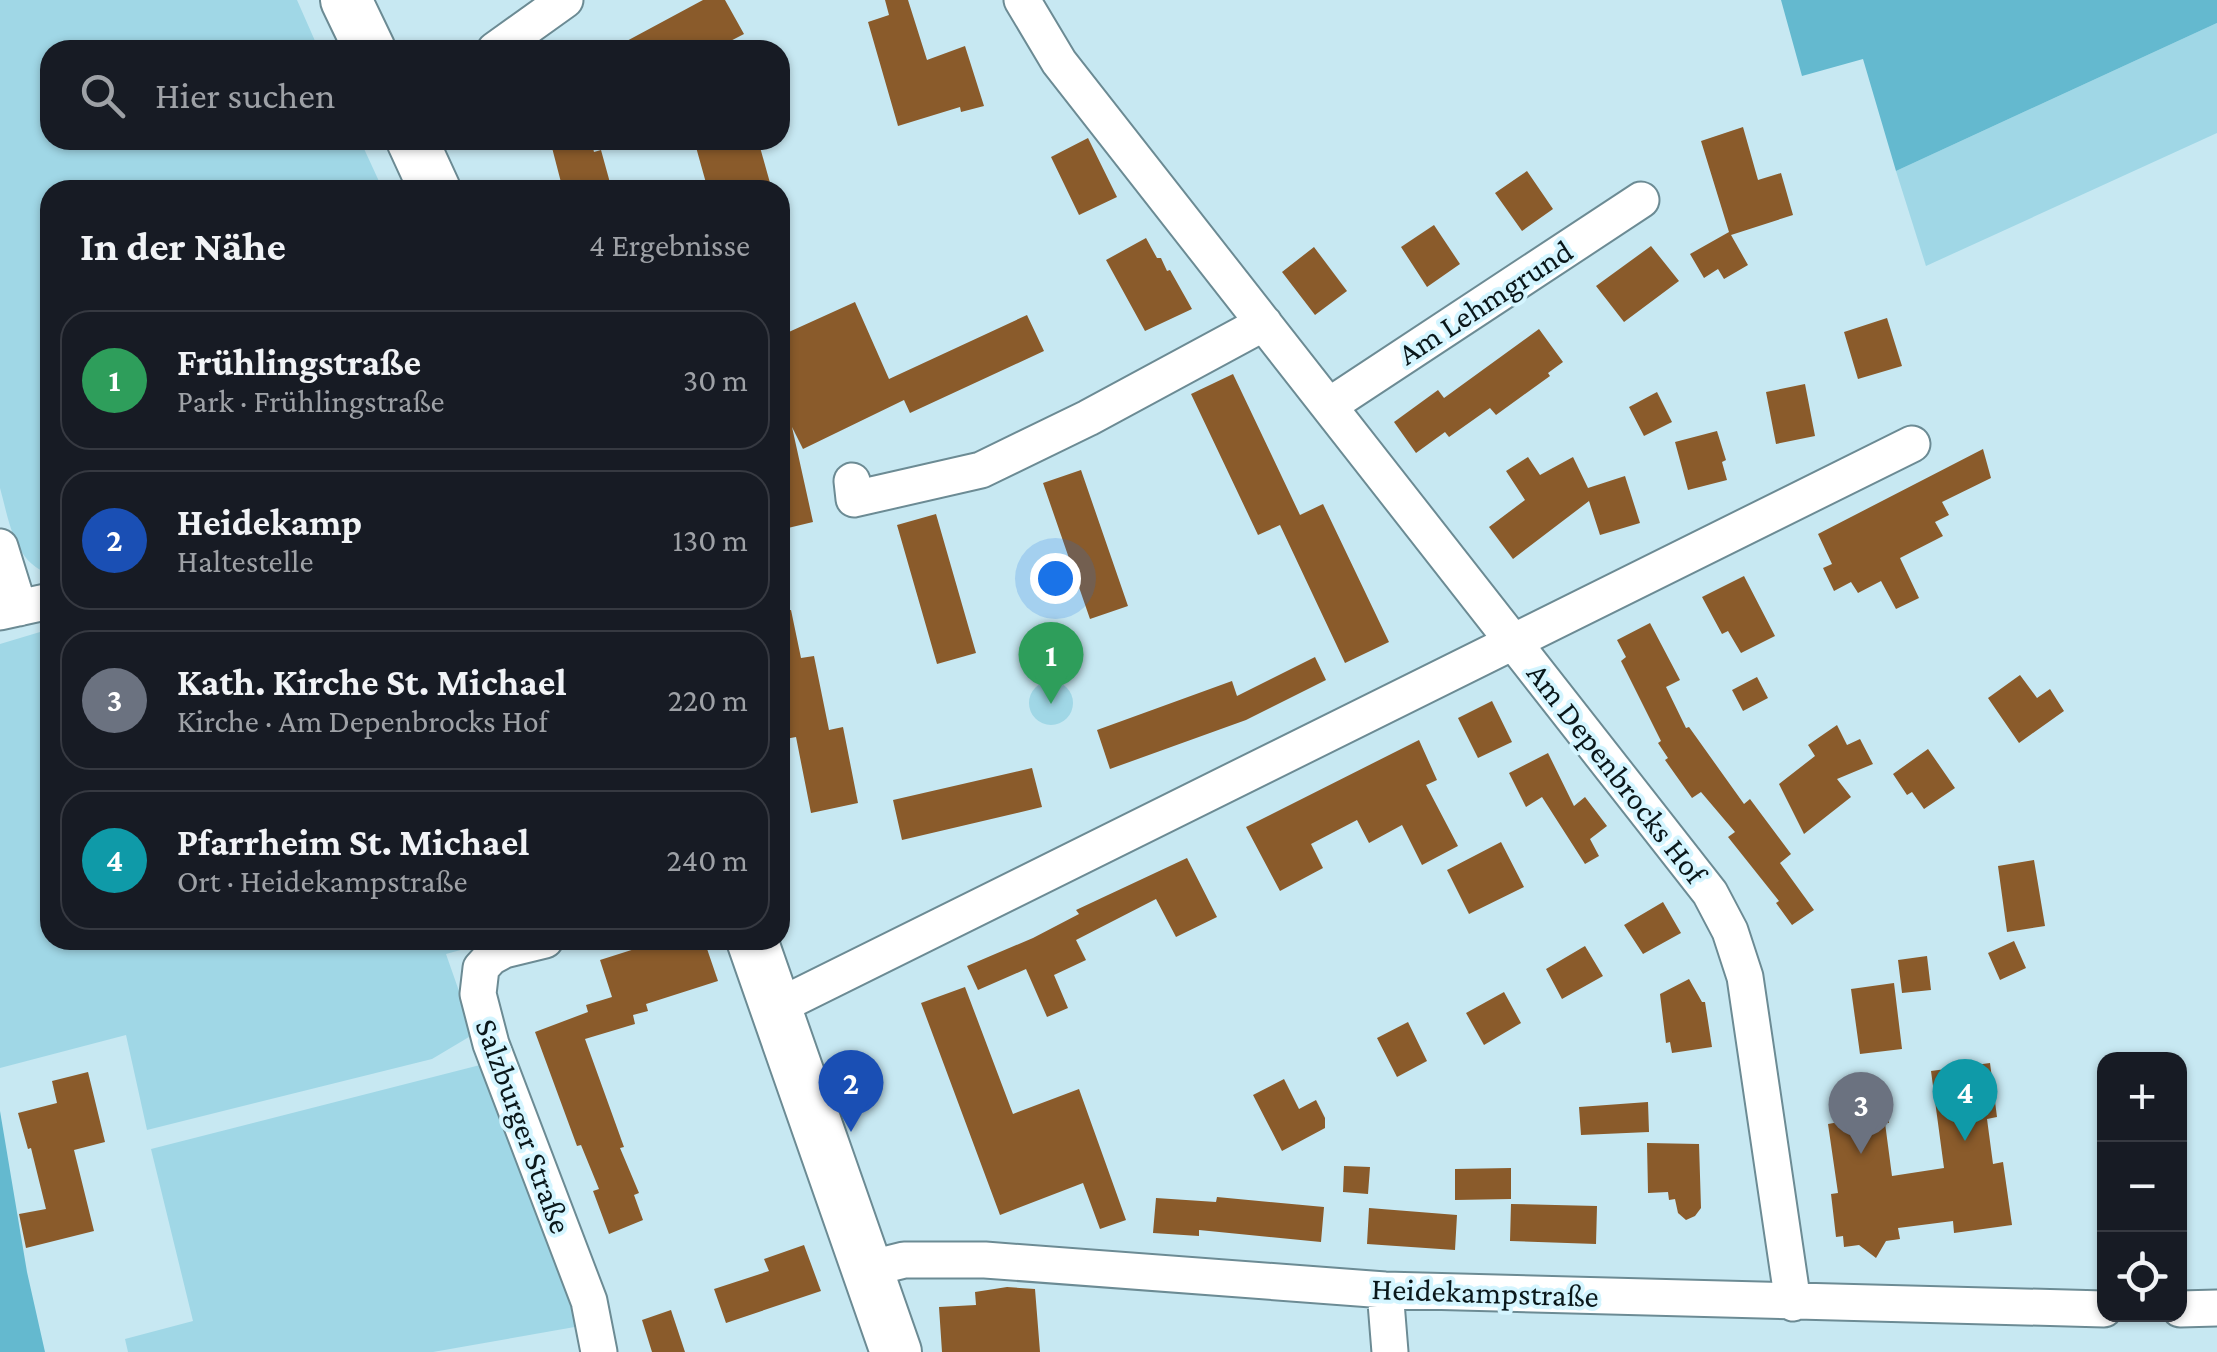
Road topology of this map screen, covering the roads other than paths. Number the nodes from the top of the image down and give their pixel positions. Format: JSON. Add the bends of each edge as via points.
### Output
{"nodes":[{"id":1,"x":346,"y":0,"type":"edge"},
{"id":2,"x":565,"y":0,"type":"edge"},
{"id":3,"x":1022,"y":0,"type":"edge"},
{"id":4,"x":365,"y":40,"type":"edge"},
{"id":5,"x":509,"y":40,"type":"edge"},
{"id":6,"x":417,"y":150,"type":"edge"},
{"id":7,"x":430,"y":180,"type":"edge"},
{"id":8,"x":1641,"y":200,"type":"dead end"},
{"id":9,"x":1264,"y":322,"type":"junction"},
{"id":10,"x":1330,"y":405,"type":"junction"},
{"id":11,"x":1912,"y":444,"type":"dead end"},
{"id":12,"x":852,"y":481,"type":"dead end"},
{"id":13,"x":0,"y":547,"type":"edge"},
{"id":14,"x":23,"y":607,"type":"edge"},
{"id":15,"x":1514,"y":639,"type":"junction"},
{"id":16,"x":504,"y":950,"type":"edge"},
{"id":17,"x":756,"y":950,"type":"edge"},
{"id":18,"x":777,"y":1007,"type":"junction"},
{"id":19,"x":868,"y":1269,"type":"junction"},
{"id":20,"x":1385,"y":1290,"type":"junction"},
{"id":21,"x":1793,"y":1303,"type":"junction"},
{"id":22,"x":2217,"y":1308,"type":"edge"},
{"id":23,"x":2187,"y":1309,"type":"edge"},
{"id":24,"x":2097,"y":1310,"type":"edge"},
{"id":25,"x":599,"y":1352,"type":"edge"},
{"id":26,"x":896,"y":1352,"type":"edge"},
{"id":27,"x":1390,"y":1352,"type":"edge"}],
"edges":[{"from":1,"to":4,"type":"main road"},
{"from":2,"to":5,"type":"street"},
{"from":3,"to":9,"type":"street","name":"Am Depenbrocks Hof","via":[[1059,62]]},
{"from":6,"to":7,"type":"main road"},
{"from":8,"to":10,"type":"street","name":"Am Lehmgrund"},
{"from":9,"to":10,"type":"street","name":"Am Depenbrocks Hof"},
{"from":9,"to":12,"type":"street","via":[[981,470],[854,499]]},
{"from":10,"to":15,"type":"street","name":"Am Depenbrocks Hof"},
{"from":11,"to":15,"type":"street"},
{"from":13,"to":14,"type":"street"},
{"from":15,"to":18,"type":"street"},
{"from":15,"to":21,"type":"street","name":"Am Depenbrocks Hof","via":[[1710,894],[1730,931],[1745,977]]},
{"from":16,"to":25,"type":"street","name":"Salzburger Straße","via":[[481,968],[478,994],[589,1301]]},
{"from":17,"to":18,"type":"main road"},
{"from":18,"to":19,"type":"main road"},
{"from":19,"to":20,"type":"street","name":"Heidekampstraße","via":[[904,1260],[986,1260]]},
{"from":19,"to":26,"type":"main road"},
{"from":20,"to":21,"type":"street","name":"Heidekampstraße"},
{"from":20,"to":27,"type":"street"},
{"from":21,"to":24,"type":"street","name":"Heidekampstraße"},
{"from":22,"to":23,"type":"street"}]}
